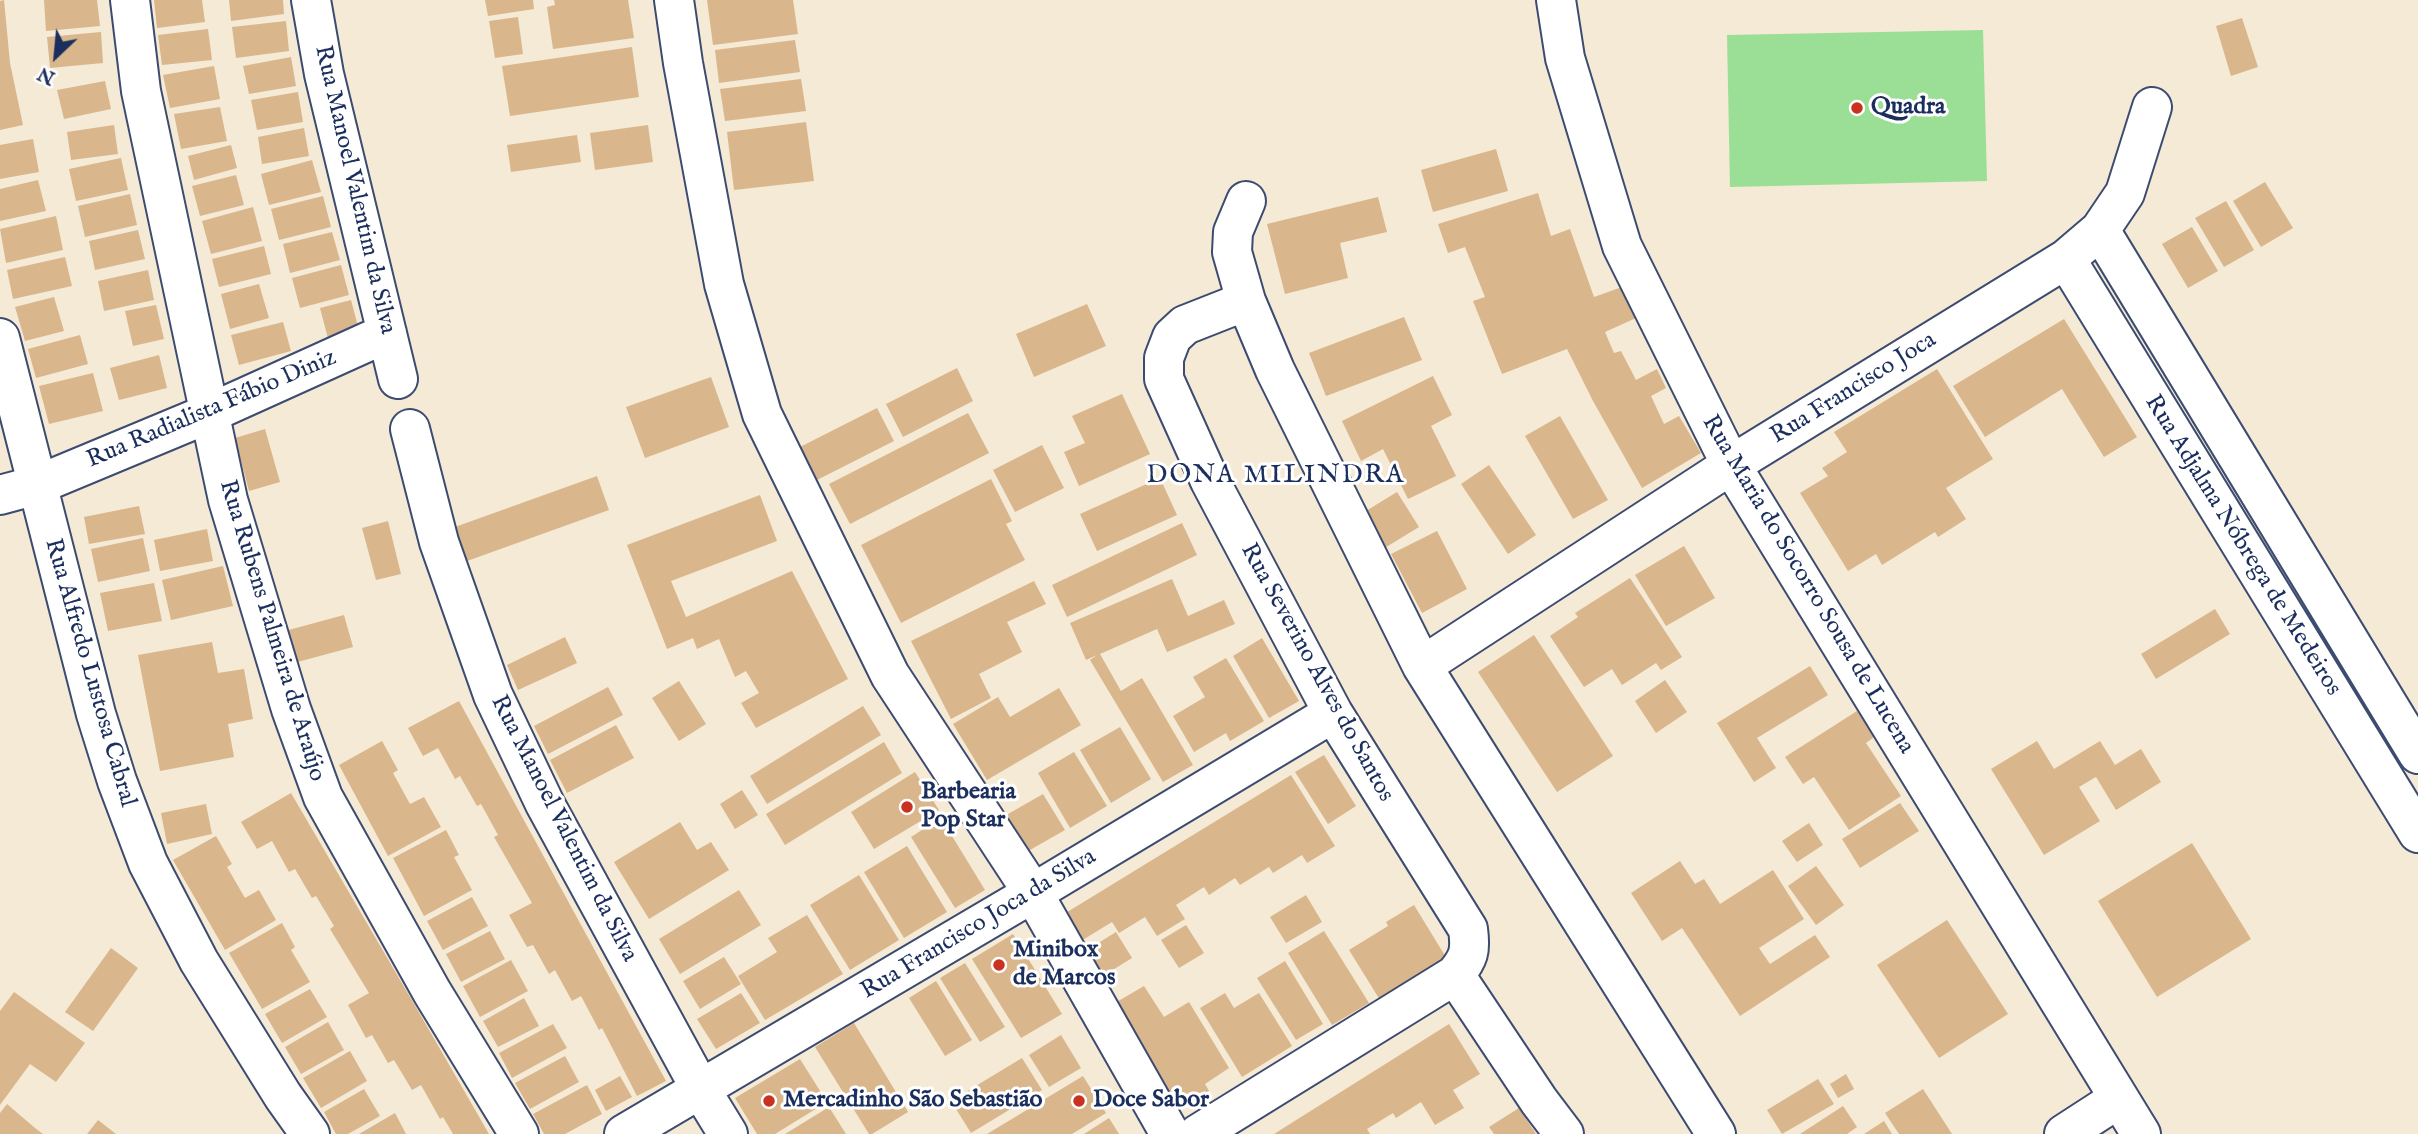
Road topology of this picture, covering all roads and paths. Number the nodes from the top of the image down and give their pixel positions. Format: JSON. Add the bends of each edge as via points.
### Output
{"nodes":[{"id":1,"x":130,"y":0,"type":"edge"},
{"id":2,"x":311,"y":0,"type":"edge"},
{"id":3,"x":674,"y":0,"type":"edge"},
{"id":4,"x":1556,"y":0,"type":"edge"},
{"id":5,"x":2152,"y":107,"type":"dead end"},
{"id":6,"x":1246,"y":201,"type":"dead end"},
{"id":7,"x":2100,"y":230,"type":"junction"},
{"id":8,"x":2066,"y":259,"type":"junction"},
{"id":9,"x":1246,"y":301,"type":"junction"},
{"id":10,"x":387,"y":333,"type":"junction"},
{"id":11,"x":0,"y":338,"type":"edge"},
{"id":12,"x":398,"y":379,"type":"dead end"},
{"id":13,"x":210,"y":413,"type":"junction"},
{"id":14,"x":410,"y":429,"type":"dead end"},
{"id":15,"x":1731,"y":465,"type":"junction"},
{"id":16,"x":37,"y":485,"type":"junction"},
{"id":17,"x":0,"y":495,"type":"edge"},
{"id":18,"x":1422,"y":666,"type":"junction"},
{"id":19,"x":1333,"y":713,"type":"junction"},
{"id":20,"x":2418,"y":754,"type":"edge"},
{"id":21,"x":2418,"y":833,"type":"edge"},
{"id":22,"x":1033,"y":893,"type":"junction"},
{"id":23,"x":1455,"y":975,"type":"junction"},
{"id":24,"x":701,"y":1090,"type":"junction"},
{"id":25,"x":2118,"y":1099,"type":"junction"},
{"id":26,"x":310,"y":1134,"type":"edge"},
{"id":27,"x":519,"y":1134,"type":"edge"},
{"id":28,"x":624,"y":1134,"type":"edge"},
{"id":29,"x":728,"y":1134,"type":"edge"},
{"id":30,"x":1170,"y":1134,"type":"edge"},
{"id":31,"x":1198,"y":1134,"type":"edge"},
{"id":32,"x":1564,"y":1134,"type":"edge"},
{"id":33,"x":1716,"y":1134,"type":"edge"},
{"id":34,"x":2064,"y":1134,"type":"edge"},
{"id":35,"x":2141,"y":1134,"type":"edge"}],
"edges":[{"from":1,"to":13,"type":"street","name":"Rua Rubens Palmeira de Araújo","via":[[141,90]]},
{"from":2,"to":10,"type":"street","name":"Rua Manoel Valentim da Silva","via":[[324,74]]},
{"from":3,"to":22,"type":"street","via":[[724,284],[762,414],[890,675]]},
{"from":4,"to":15,"type":"street","name":"Rua Maria do Socorro Sousa de Lucena","via":[[1565,58],[1622,246]]},
{"from":5,"to":7,"type":"street","name":"Rua Francisco Joca","via":[[2125,192]]},
{"from":6,"to":9,"type":"street","via":[[1233,232],[1232,252]]},
{"from":7,"to":8,"type":"street","name":"Rua Francisco Joca"},
{"from":7,"to":20,"type":"street","name":"Rua Adjalma Nóbrega de Medeiros"},
{"from":8,"to":15,"type":"street","name":"Rua Francisco Joca"},
{"from":8,"to":21,"type":"street","name":"Rua Adjalma Nóbrega de Medeiros"},
{"from":9,"to":18,"type":"street","via":[[1275,370]]},
{"from":9,"to":19,"type":"street","name":"Rua Severino Alves do Santos","via":[[1185,325],[1172,337],[1164,358],[1164,380],[1210,481]]},
{"from":10,"to":12,"type":"street","name":"Rua Manoel Valentim da Silva"},
{"from":10,"to":13,"type":"street","name":"Rua Radialista Fábio Diniz"},
{"from":11,"to":16,"type":"street","name":"Rua Alfredo Lustosa Cabral"},
{"from":13,"to":16,"type":"street","name":"Rua Radialista Fábio Diniz"},
{"from":13,"to":27,"type":"street","name":"Rua Rubens Palmeira de Araújo","via":[[256,599],[323,797],[432,992]]},
{"from":14,"to":24,"type":"street","name":"Rua Manoel Valentim da Silva","via":[[439,542],[493,695],[545,804]]},
{"from":15,"to":18,"type":"street","name":"Rua Francisco Joca"},
{"from":15,"to":25,"type":"street","name":"Rua Maria do Socorro Sousa de Lucena"},
{"from":16,"to":17,"type":"street","name":"Rua Radialista Fábio Diniz"},
{"from":16,"to":26,"type":"street","name":"Rua Alfredo Lustosa Cabral","via":[[96,714],[148,863],[199,961]]},
{"from":18,"to":33,"type":"street"},
{"from":19,"to":22,"type":"street","name":"Rua Francisco Joca da Silva"},
{"from":19,"to":23,"type":"street","name":"Rua Severino Alves do Santos","via":[[1468,929],[1471,948]]},
{"from":22,"to":24,"type":"street","name":"Rua Francisco Joca da Silva"},
{"from":22,"to":30,"type":"street"},
{"from":23,"to":31,"type":"street"},
{"from":23,"to":32,"type":"street"},
{"from":24,"to":28,"type":"street","name":"Rua Francisco Joca da Silva"},
{"from":24,"to":29,"type":"street","name":"Rua Manoel Valentim da Silva"},
{"from":25,"to":34,"type":"street"},
{"from":25,"to":35,"type":"street","name":"Rua Maria do Socorro Sousa de Lucena"}]}
